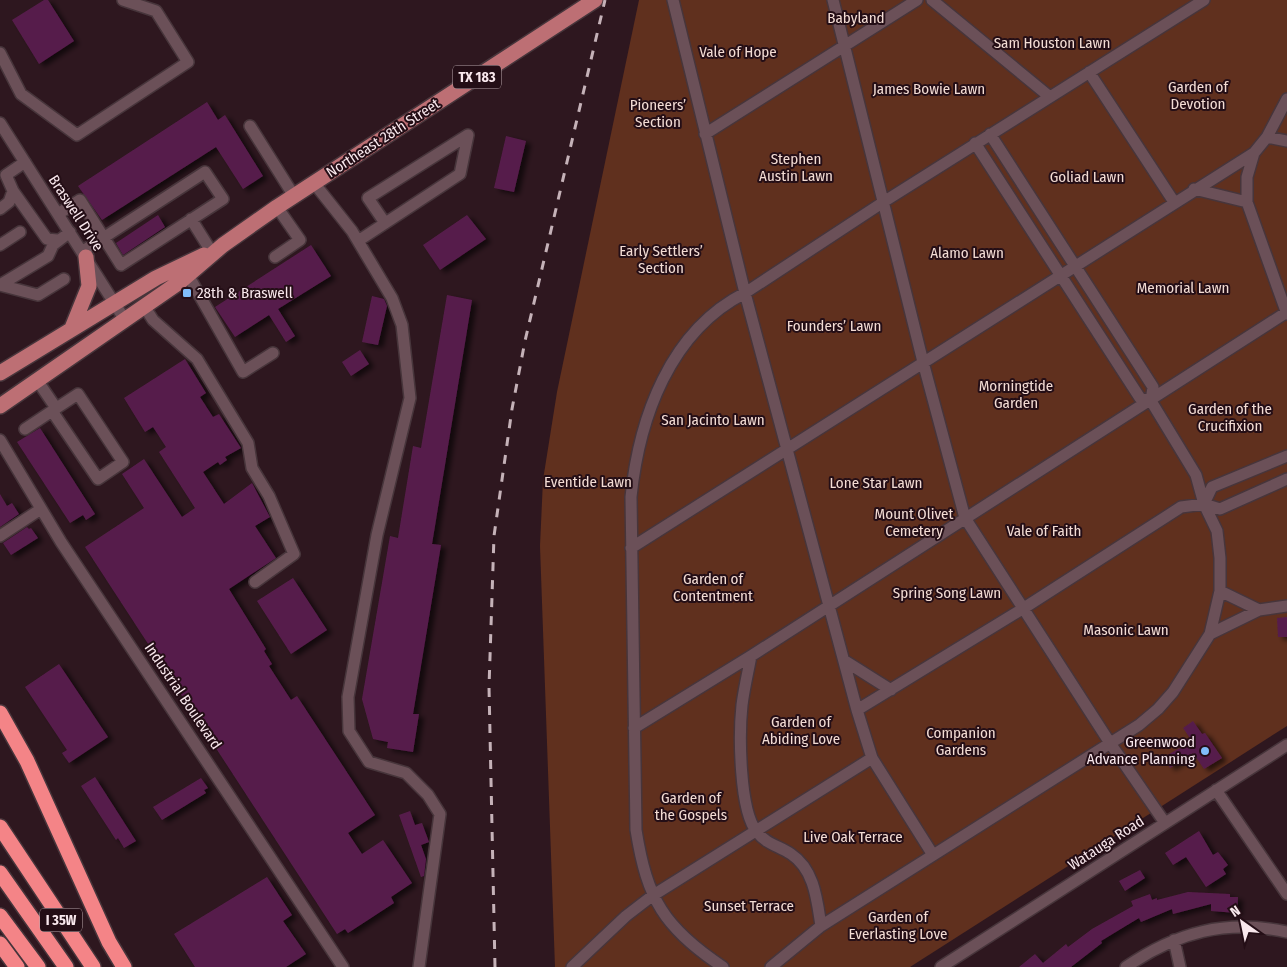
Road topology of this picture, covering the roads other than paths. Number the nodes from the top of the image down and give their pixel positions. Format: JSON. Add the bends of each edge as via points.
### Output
{"nodes":[{"id":1,"x":123,"y":0,"type":"edge"},
{"id":2,"x":595,"y":0,"type":"edge"},
{"id":3,"x":674,"y":0,"type":"edge"},
{"id":4,"x":834,"y":0,"type":"edge"},
{"id":5,"x":917,"y":0,"type":"edge"},
{"id":6,"x":932,"y":0,"type":"edge"},
{"id":7,"x":1181,"y":0,"type":"edge"},
{"id":8,"x":1204,"y":0,"type":"edge"},
{"id":9,"x":1191,"y":8,"type":"junction"},
{"id":10,"x":845,"y":45,"type":"junction"},
{"id":11,"x":0,"y":53,"type":"edge"},
{"id":12,"x":1089,"y":72,"type":"junction"},
{"id":13,"x":1050,"y":97,"type":"junction"},
{"id":14,"x":1287,"y":99,"type":"edge"},
{"id":15,"x":0,"y":123,"type":"edge"},
{"id":16,"x":250,"y":126,"type":"dead end"},
{"id":17,"x":706,"y":134,"type":"junction"},
{"id":18,"x":990,"y":134,"type":"junction"},
{"id":19,"x":1267,"y":137,"type":"junction"},
{"id":20,"x":1287,"y":141,"type":"edge"},
{"id":21,"x":975,"y":143,"type":"junction"},
{"id":22,"x":1254,"y":152,"type":"junction"},
{"id":23,"x":26,"y":162,"type":"junction"},
{"id":24,"x":3,"y":170,"type":"edge"},
{"id":25,"x":314,"y":183,"type":"junction"},
{"id":26,"x":1194,"y":189,"type":"junction"},
{"id":27,"x":13,"y":191,"type":"junction"},
{"id":28,"x":294,"y":196,"type":"junction"},
{"id":29,"x":885,"y":201,"type":"junction"},
{"id":30,"x":1174,"y":202,"type":"junction"},
{"id":31,"x":1247,"y":202,"type":"junction"},
{"id":32,"x":277,"y":207,"type":"junction"},
{"id":33,"x":0,"y":209,"type":"edge"},
{"id":34,"x":58,"y":214,"type":"junction"},
{"id":35,"x":191,"y":219,"type":"junction"},
{"id":36,"x":385,"y":223,"type":"junction"},
{"id":37,"x":20,"y":232,"type":"dead end"},
{"id":38,"x":70,"y":232,"type":"junction"},
{"id":39,"x":104,"y":238,"type":"junction"},
{"id":40,"x":57,"y":240,"type":"junction"},
{"id":41,"x":358,"y":241,"type":"junction"},
{"id":42,"x":0,"y":244,"type":"edge"},
{"id":43,"x":217,"y":248,"type":"junction"},
{"id":44,"x":84,"y":254,"type":"junction"},
{"id":45,"x":275,"y":256,"type":"dead end"},
{"id":46,"x":1074,"y":265,"type":"junction"},
{"id":47,"x":1060,"y":274,"type":"junction"},
{"id":48,"x":188,"y":275,"type":"junction"},
{"id":49,"x":64,"y":280,"type":"dead end"},
{"id":50,"x":0,"y":285,"type":"edge"},
{"id":51,"x":745,"y":293,"type":"junction"},
{"id":52,"x":115,"y":303,"type":"junction"},
{"id":53,"x":144,"y":306,"type":"junction"},
{"id":54,"x":1287,"y":312,"type":"edge"},
{"id":55,"x":125,"y":320,"type":"junction"},
{"id":56,"x":72,"y":328,"type":"junction"},
{"id":57,"x":272,"y":353,"type":"dead end"},
{"id":58,"x":923,"y":362,"type":"junction"},
{"id":59,"x":0,"y":372,"type":"edge"},
{"id":60,"x":37,"y":380,"type":"junction"},
{"id":61,"x":1151,"y":401,"type":"junction"},
{"id":62,"x":0,"y":406,"type":"edge"},
{"id":63,"x":54,"y":409,"type":"junction"},
{"id":64,"x":25,"y":429,"type":"dead end"},
{"id":65,"x":0,"y":440,"type":"edge"},
{"id":66,"x":786,"y":449,"type":"junction"},
{"id":67,"x":1287,"y":456,"type":"edge"},
{"id":68,"x":4,"y":457,"type":"edge"},
{"id":69,"x":1287,"y":479,"type":"edge"},
{"id":70,"x":1204,"y":504,"type":"junction"},
{"id":71,"x":41,"y":509,"type":"junction"},
{"id":72,"x":965,"y":518,"type":"junction"},
{"id":73,"x":0,"y":536,"type":"edge"},
{"id":74,"x":631,"y":548,"type":"junction"},
{"id":75,"x":255,"y":582,"type":"dead end"},
{"id":76,"x":1220,"y":590,"type":"junction"},
{"id":77,"x":829,"y":605,"type":"junction"},
{"id":78,"x":1287,"y":606,"type":"edge"},
{"id":79,"x":1024,"y":608,"type":"junction"},
{"id":80,"x":1258,"y":610,"type":"junction"},
{"id":81,"x":1210,"y":634,"type":"junction"},
{"id":82,"x":751,"y":656,"type":"junction"},
{"id":83,"x":845,"y":661,"type":"junction"},
{"id":84,"x":891,"y":690,"type":"junction"},
{"id":85,"x":857,"y":710,"type":"junction"},
{"id":86,"x":0,"y":713,"type":"edge"},
{"id":87,"x":634,"y":728,"type":"junction"},
{"id":88,"x":1110,"y":743,"type":"junction"},
{"id":89,"x":1287,"y":745,"type":"edge"},
{"id":90,"x":872,"y":758,"type":"junction"},
{"id":91,"x":1216,"y":790,"type":"junction"},
{"id":92,"x":1165,"y":823,"type":"junction"},
{"id":93,"x":0,"y":827,"type":"edge"},
{"id":94,"x":755,"y":831,"type":"junction"},
{"id":95,"x":934,"y":855,"type":"junction"},
{"id":96,"x":0,"y":873,"type":"edge"},
{"id":97,"x":1287,"y":894,"type":"edge"},
{"id":98,"x":652,"y":896,"type":"junction"},
{"id":99,"x":0,"y":916,"type":"edge"},
{"id":100,"x":821,"y":926,"type":"junction"},
{"id":101,"x":1287,"y":932,"type":"edge"},
{"id":102,"x":1174,"y":940,"type":"junction"},
{"id":103,"x":0,"y":944,"type":"edge"},
{"id":104,"x":17,"y":967,"type":"edge"},
{"id":105,"x":38,"y":967,"type":"edge"},
{"id":106,"x":66,"y":967,"type":"edge"},
{"id":107,"x":93,"y":967,"type":"edge"},
{"id":108,"x":124,"y":967,"type":"edge"},
{"id":109,"x":343,"y":967,"type":"edge"},
{"id":110,"x":419,"y":967,"type":"edge"},
{"id":111,"x":572,"y":967,"type":"edge"},
{"id":112,"x":723,"y":967,"type":"edge"},
{"id":113,"x":771,"y":967,"type":"edge"},
{"id":114,"x":941,"y":967,"type":"edge"},
{"id":115,"x":1126,"y":967,"type":"edge"},
{"id":116,"x":1180,"y":967,"type":"edge"}],
"edges":[{"from":1,"to":11,"type":"street","via":[[156,11],[188,62],[77,135],[21,94]]},
{"from":2,"to":25,"type":"main road","name":"Northeast 28th Street","number":"TX 183"},
{"from":3,"to":17,"type":"street"},
{"from":4,"to":10,"type":"street"},
{"from":5,"to":10,"type":"street"},
{"from":6,"to":13,"type":"street"},
{"from":7,"to":9,"type":"street"},
{"from":8,"to":9,"type":"street"},
{"from":9,"to":12,"type":"street"},
{"from":10,"to":17,"type":"street"},
{"from":10,"to":29,"type":"street"},
{"from":12,"to":13,"type":"street"},
{"from":12,"to":30,"type":"street"},
{"from":13,"to":18,"type":"street"},
{"from":14,"to":19,"type":"street"},
{"from":15,"to":23,"type":"street","name":"Braswell Drive"},
{"from":16,"to":28,"type":"street"},
{"from":17,"to":51,"type":"street"},
{"from":18,"to":21,"type":"street"},
{"from":18,"to":46,"type":"street"},
{"from":19,"to":20,"type":"street"},
{"from":19,"to":22,"type":"street"},
{"from":21,"to":29,"type":"street"},
{"from":21,"to":47,"type":"street"},
{"from":22,"to":26,"type":"street"},
{"from":22,"to":31,"type":"street","via":[[1247,177]]},
{"from":23,"to":24,"type":"street"},
{"from":23,"to":34,"type":"street","name":"Braswell Drive"},
{"from":24,"to":27,"type":"street"},
{"from":25,"to":28,"type":"main road","name":"Northeast 28th Street","number":"TX 183"},
{"from":25,"to":41,"type":"street"},
{"from":26,"to":30,"type":"street"},
{"from":26,"to":31,"type":"street"},
{"from":27,"to":33,"type":"street","via":[[9,202]]},
{"from":27,"to":40,"type":"street","via":[[47,239]]},
{"from":28,"to":32,"type":"main road","name":"Northeast 28th Street","number":"TX 183"},
{"from":29,"to":51,"type":"street"},
{"from":29,"to":58,"type":"street"},
{"from":30,"to":46,"type":"street"},
{"from":31,"to":54,"type":"street"},
{"from":32,"to":43,"type":"main road","name":"Northeast 28th Street","number":"TX 183"},
{"from":32,"to":45,"type":"street","via":[[300,240]]},
{"from":34,"to":38,"type":"street","name":"Braswell Drive"},
{"from":34,"to":39,"type":"street","via":[[80,200]]},
{"from":35,"to":39,"type":"street","via":[[121,264]]},
{"from":35,"to":39,"type":"street","via":[[223,199],[205,172]]},
{"from":35,"to":43,"type":"street"},
{"from":36,"to":36,"type":"street","via":[[460,174],[468,135],[368,198]]},
{"from":36,"to":41,"type":"street"},
{"from":37,"to":42,"type":"street"},
{"from":38,"to":40,"type":"street"},
{"from":38,"to":44,"type":"street","name":"Braswell Drive"},
{"from":39,"to":44,"type":"street"},
{"from":40,"to":50,"type":"street","via":[[48,256]]},
{"from":41,"to":110,"type":"street","via":[[392,298],[402,325],[410,398],[377,535],[356,649],[348,697],[349,732],[369,762],[406,773],[428,795],[440,814]]},
{"from":43,"to":48,"type":"main road","name":"Northeast 28th Street","number":"TX 183"},
{"from":43,"to":52,"type":"main road","name":"Northeast 28th Street","number":"TX 183","via":[[156,278]]},
{"from":44,"to":52,"type":"street","name":"Braswell Drive"},
{"from":44,"to":56,"type":"main road","via":[[89,286]]},
{"from":46,"to":47,"type":"street"},
{"from":46,"to":61,"type":"street","via":[[1153,387]]},
{"from":47,"to":58,"type":"street"},
{"from":47,"to":61,"type":"street","via":[[1140,398]]},
{"from":48,"to":53,"type":"main road","name":"Northeast 28th Street","number":"TX 183"},
{"from":48,"to":57,"type":"street","via":[[243,372]]},
{"from":49,"to":50,"type":"street","via":[[38,295]]},
{"from":51,"to":66,"type":"street"},
{"from":51,"to":74,"type":"street","via":[[709,318],[662,378],[646,416],[635,459]]},
{"from":52,"to":55,"type":"street","name":"Braswell Drive"},
{"from":52,"to":56,"type":"main road","name":"Northeast 28th Street","number":"TX 183"},
{"from":53,"to":55,"type":"main road","name":"Northeast 28th Street","number":"TX 183"},
{"from":53,"to":75,"type":"street","via":[[152,320],[197,360],[248,443],[252,468],[269,496],[294,554]]},
{"from":54,"to":61,"type":"street"},
{"from":55,"to":60,"type":"main road","name":"Northeast 28th Street","number":"TX 183"},
{"from":56,"to":59,"type":"main road","name":"Northeast 28th Street","number":"TX 183"},
{"from":58,"to":66,"type":"street"},
{"from":58,"to":72,"type":"street"},
{"from":60,"to":62,"type":"main road","name":"Northeast 28th Street","number":"TX 183"},
{"from":60,"to":63,"type":"street"},
{"from":61,"to":70,"type":"street","via":[[1196,475]]},
{"from":61,"to":72,"type":"street"},
{"from":63,"to":63,"type":"street","via":[[98,479],[123,462],[78,394]]},
{"from":63,"to":64,"type":"street"},
{"from":65,"to":68,"type":"street","name":"Industrial Boulevard"},
{"from":66,"to":74,"type":"street"},
{"from":66,"to":77,"type":"street"},
{"from":67,"to":70,"type":"street","via":[[1212,487]]},
{"from":68,"to":71,"type":"street","name":"Industrial Boulevard"},
{"from":69,"to":70,"type":"street","via":[[1220,509]]},
{"from":70,"to":76,"type":"street","via":[[1216,531]]},
{"from":70,"to":79,"type":"street","via":[[1181,507]]},
{"from":71,"to":73,"type":"street"},
{"from":71,"to":109,"type":"street","name":"Industrial Boulevard"},
{"from":72,"to":77,"type":"street"},
{"from":72,"to":79,"type":"street"},
{"from":74,"to":87,"type":"street"},
{"from":76,"to":80,"type":"street"},
{"from":76,"to":81,"type":"street"},
{"from":77,"to":82,"type":"street"},
{"from":77,"to":83,"type":"street"},
{"from":78,"to":80,"type":"street"},
{"from":79,"to":84,"type":"street"},
{"from":79,"to":88,"type":"street"},
{"from":80,"to":81,"type":"street"},
{"from":81,"to":88,"type":"street","via":[[1158,709]]},
{"from":82,"to":87,"type":"street"},
{"from":82,"to":94,"type":"street","via":[[742,706],[741,760],[749,818]]},
{"from":83,"to":84,"type":"street"},
{"from":83,"to":85,"type":"street"},
{"from":84,"to":85,"type":"street"},
{"from":85,"to":90,"type":"street"},
{"from":86,"to":108,"type":"highway","via":[[27,761]]},
{"from":87,"to":98,"type":"street","via":[[636,830],[641,864]]},
{"from":88,"to":92,"type":"street"},
{"from":88,"to":95,"type":"street"},
{"from":89,"to":91,"type":"street","name":"Watauga Road"},
{"from":90,"to":94,"type":"street"},
{"from":90,"to":95,"type":"street"},
{"from":91,"to":92,"type":"street","name":"Watauga Road"},
{"from":91,"to":97,"type":"street"},
{"from":92,"to":114,"type":"street","name":"Watauga Road"},
{"from":93,"to":107,"type":"highway","number":"I 35W"},
{"from":94,"to":98,"type":"street"},
{"from":94,"to":100,"type":"street","via":[[767,842],[792,854],[806,870],[816,891]]},
{"from":95,"to":100,"type":"street"},
{"from":96,"to":106,"type":"highway"},
{"from":98,"to":111,"type":"street"},
{"from":98,"to":112,"type":"street","via":[[684,937]]},
{"from":99,"to":105,"type":"highway"},
{"from":100,"to":113,"type":"street"},
{"from":101,"to":102,"type":"street","via":[[1262,926],[1226,926]]},
{"from":102,"to":115,"type":"street"},
{"from":102,"to":116,"type":"street"},
{"from":103,"to":104,"type":"highway"}]}
